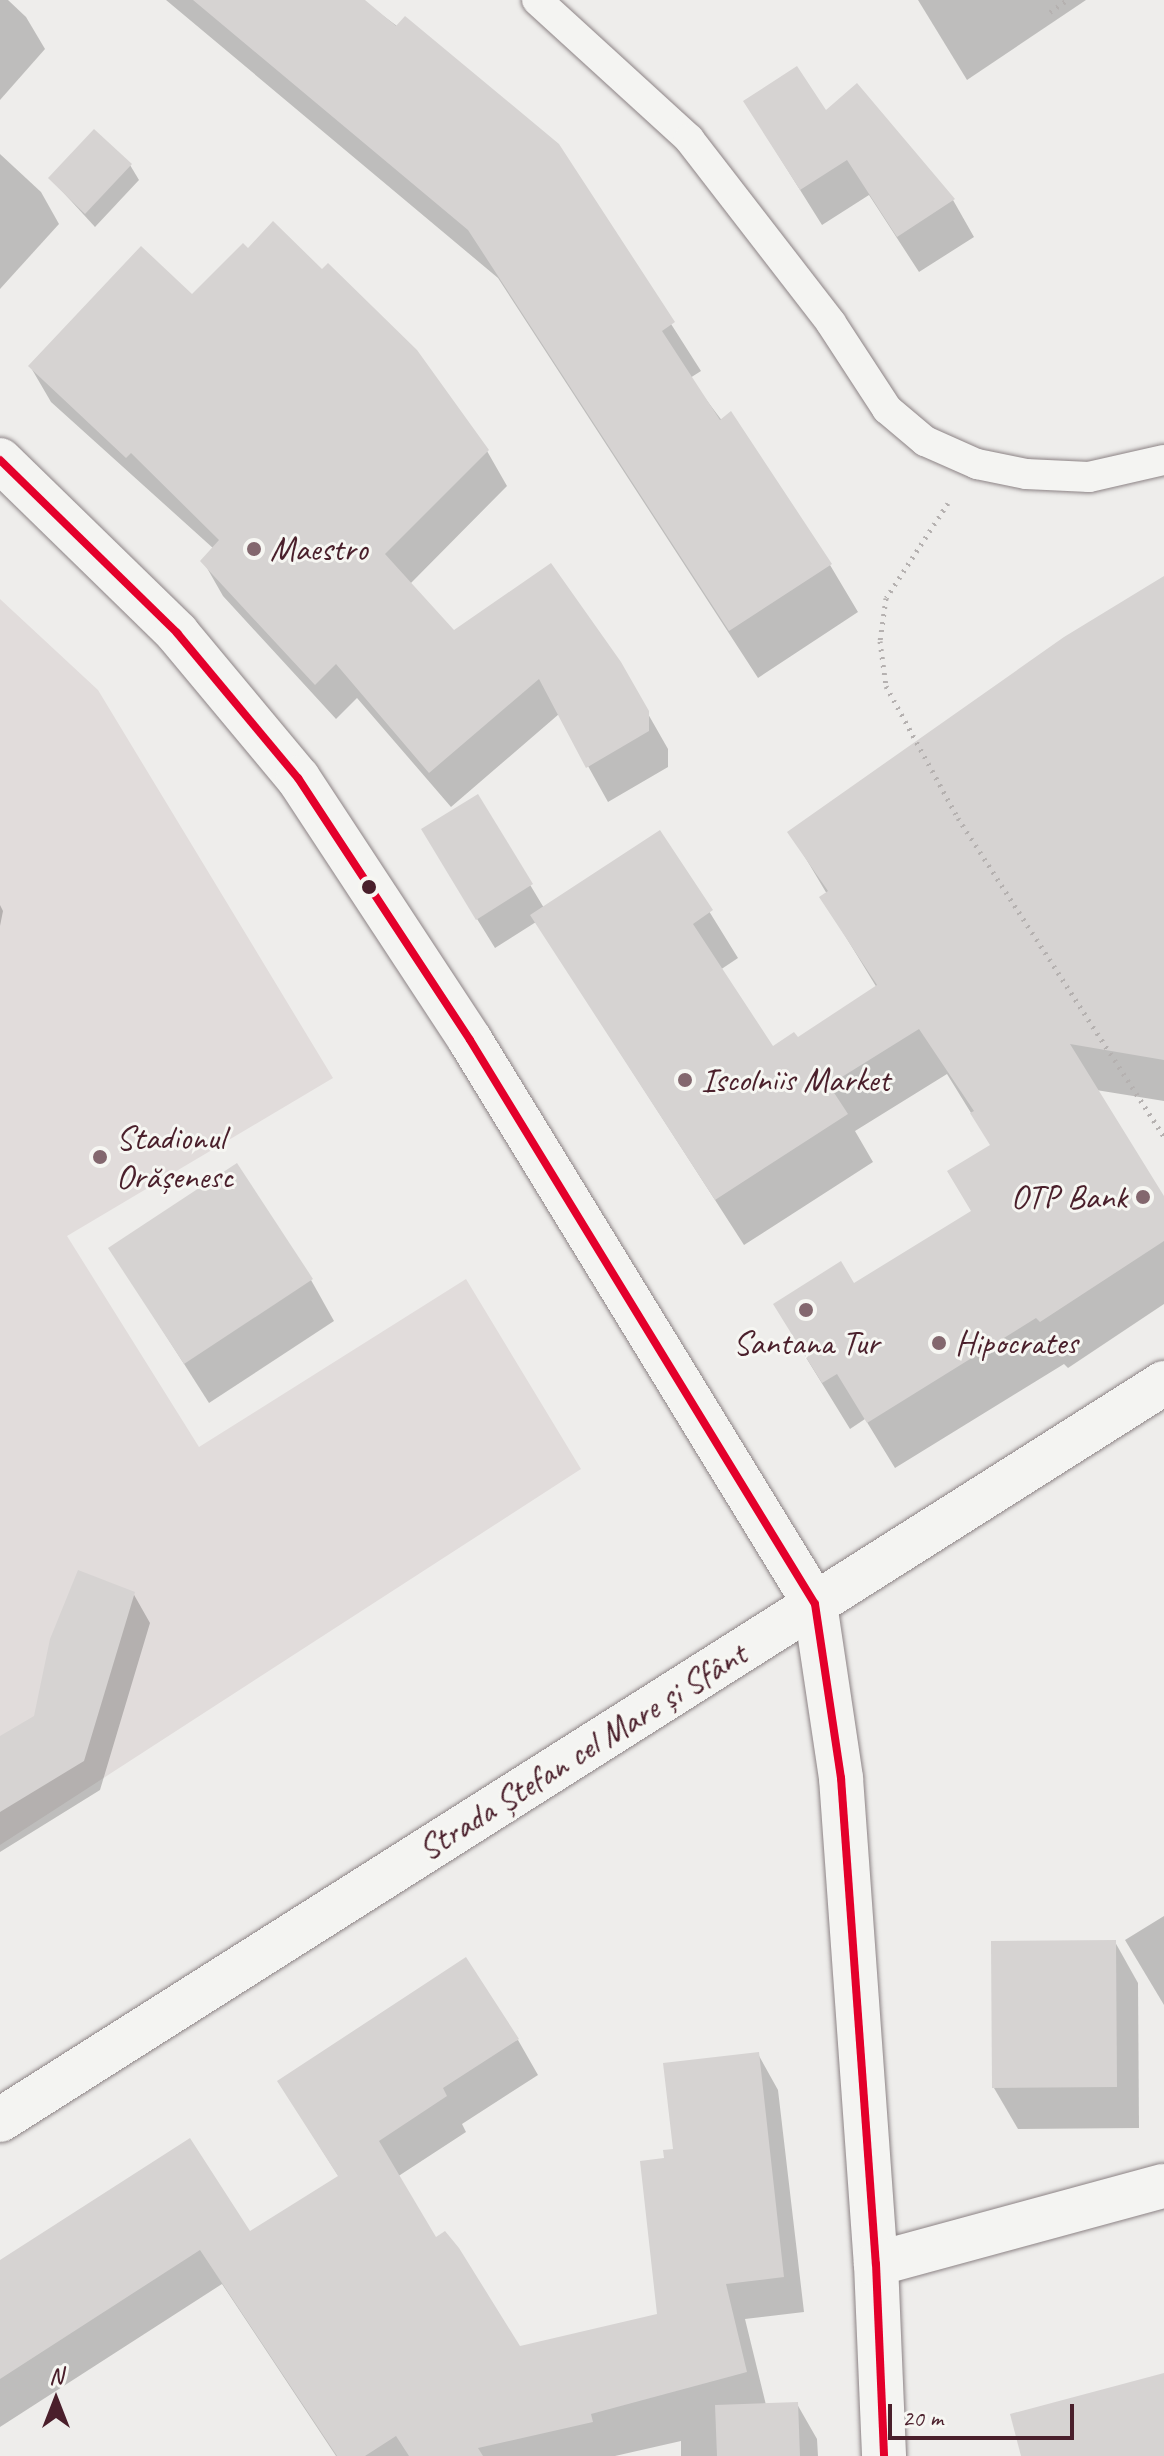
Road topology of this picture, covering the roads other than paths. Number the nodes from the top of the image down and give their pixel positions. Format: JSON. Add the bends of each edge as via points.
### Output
{"nodes":[{"id":1,"x":537,"y":0,"type":"edge"},
{"id":2,"x":0,"y":460,"type":"edge"},
{"id":3,"x":1164,"y":460,"type":"edge"},
{"id":4,"x":1164,"y":1383,"type":"edge"},
{"id":5,"x":815,"y":1604,"type":"junction"},
{"id":6,"x":0,"y":2120,"type":"edge"},
{"id":7,"x":1164,"y":2186,"type":"edge"},
{"id":8,"x":876,"y":2264,"type":"junction"},
{"id":9,"x":884,"y":2456,"type":"edge"}],
"edges":[{"from":1,"to":3,"type":"lane","via":[[689,139],[831,323],[887,409],[925,441],[977,464],[1089,477]]},
{"from":2,"to":5,"type":"main road","via":[[177,633],[298,778],[455,1014]]},
{"from":4,"to":5,"type":"main road","name":"Strada Ștefan cel Mare și Sfânt"},
{"from":5,"to":6,"type":"main road","name":"Strada Ștefan cel Mare și Sfânt"},
{"from":5,"to":8,"type":"main road","via":[[841,1778]]},
{"from":7,"to":8,"type":"main road"},
{"from":8,"to":9,"type":"main road"}]}
